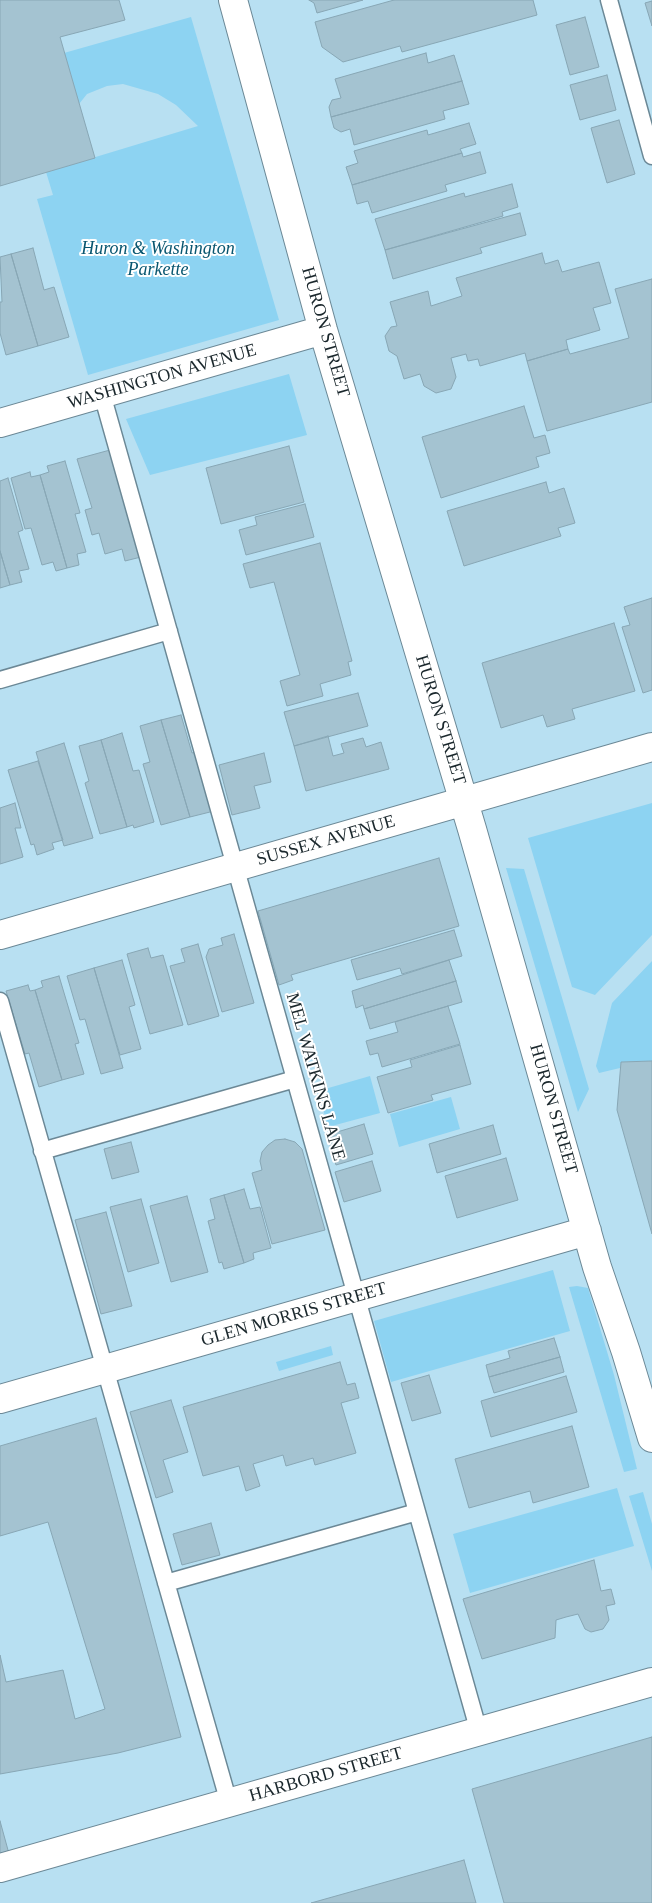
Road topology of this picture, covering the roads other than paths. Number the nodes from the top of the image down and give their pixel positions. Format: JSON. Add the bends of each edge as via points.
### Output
{"nodes":[{"id":1,"x":233,"y":0,"type":"edge"},
{"id":2,"x":609,"y":0,"type":"edge"},
{"id":3,"x":652,"y":156,"type":"edge"},
{"id":4,"x":323,"y":330,"type":"junction"},
{"id":5,"x":102,"y":394,"type":"junction"},
{"id":6,"x":0,"y":423,"type":"edge"},
{"id":7,"x":170,"y":632,"type":"junction"},
{"id":8,"x":0,"y":680,"type":"edge"},
{"id":9,"x":652,"y":747,"type":"edge"},
{"id":10,"x":464,"y":801,"type":"junction"},
{"id":11,"x":236,"y":867,"type":"junction"},
{"id":12,"x":0,"y":935,"type":"edge"},
{"id":13,"x":0,"y":1001,"type":"edge"},
{"id":14,"x":295,"y":1079,"type":"junction"},
{"id":15,"x":42,"y":1151,"type":"junction"},
{"id":16,"x":588,"y":1231,"type":"junction"},
{"id":17,"x":357,"y":1297,"type":"junction"},
{"id":18,"x":105,"y":1369,"type":"junction"},
{"id":19,"x":0,"y":1398,"type":"edge"},
{"id":20,"x":652,"y":1438,"type":"edge"},
{"id":21,"x":417,"y":1512,"type":"junction"},
{"id":22,"x":166,"y":1583,"type":"junction"},
{"id":23,"x":652,"y":1682,"type":"edge"},
{"id":24,"x":479,"y":1732,"type":"junction"},
{"id":25,"x":229,"y":1803,"type":"junction"},
{"id":26,"x":0,"y":1868,"type":"edge"}],
"edges":[{"from":1,"to":4,"type":"street","name":"HURON STREET"},
{"from":2,"to":3,"type":"lane"},
{"from":4,"to":5,"type":"street","name":"WASHINGTON AVENUE"},
{"from":4,"to":10,"type":"street","name":"HURON STREET"},
{"from":5,"to":6,"type":"street","name":"WASHINGTON AVENUE"},
{"from":5,"to":7,"type":"lane","name":"MEL WATKINS LANE"},
{"from":7,"to":8,"type":"lane"},
{"from":7,"to":11,"type":"lane","name":"MEL WATKINS LANE"},
{"from":9,"to":10,"type":"street","name":"SUSSEX AVENUE"},
{"from":10,"to":11,"type":"street","name":"SUSSEX AVENUE"},
{"from":10,"to":16,"type":"street","name":"HURON STREET"},
{"from":11,"to":12,"type":"street","name":"SUSSEX AVENUE"},
{"from":11,"to":14,"type":"lane","name":"MEL WATKINS LANE"},
{"from":13,"to":15,"type":"lane"},
{"from":14,"to":15,"type":"lane"},
{"from":14,"to":17,"type":"lane","name":"MEL WATKINS LANE"},
{"from":15,"to":18,"type":"lane"},
{"from":16,"to":17,"type":"street","name":"GLEN MORRIS STREET"},
{"from":16,"to":20,"type":"street","name":"HURON STREET"},
{"from":17,"to":18,"type":"street","name":"GLEN MORRIS STREET"},
{"from":17,"to":21,"type":"lane","name":"MEL WATKINS LANE"},
{"from":18,"to":19,"type":"street","name":"GLEN MORRIS STREET"},
{"from":18,"to":22,"type":"lane"},
{"from":21,"to":22,"type":"lane"},
{"from":21,"to":24,"type":"lane","name":"MEL WATKINS LANE"},
{"from":22,"to":25,"type":"lane"},
{"from":23,"to":24,"type":"street","name":"HARBORD STREET"},
{"from":24,"to":25,"type":"street","name":"HARBORD STREET"},
{"from":25,"to":26,"type":"street","name":"HARBORD STREET"}]}
